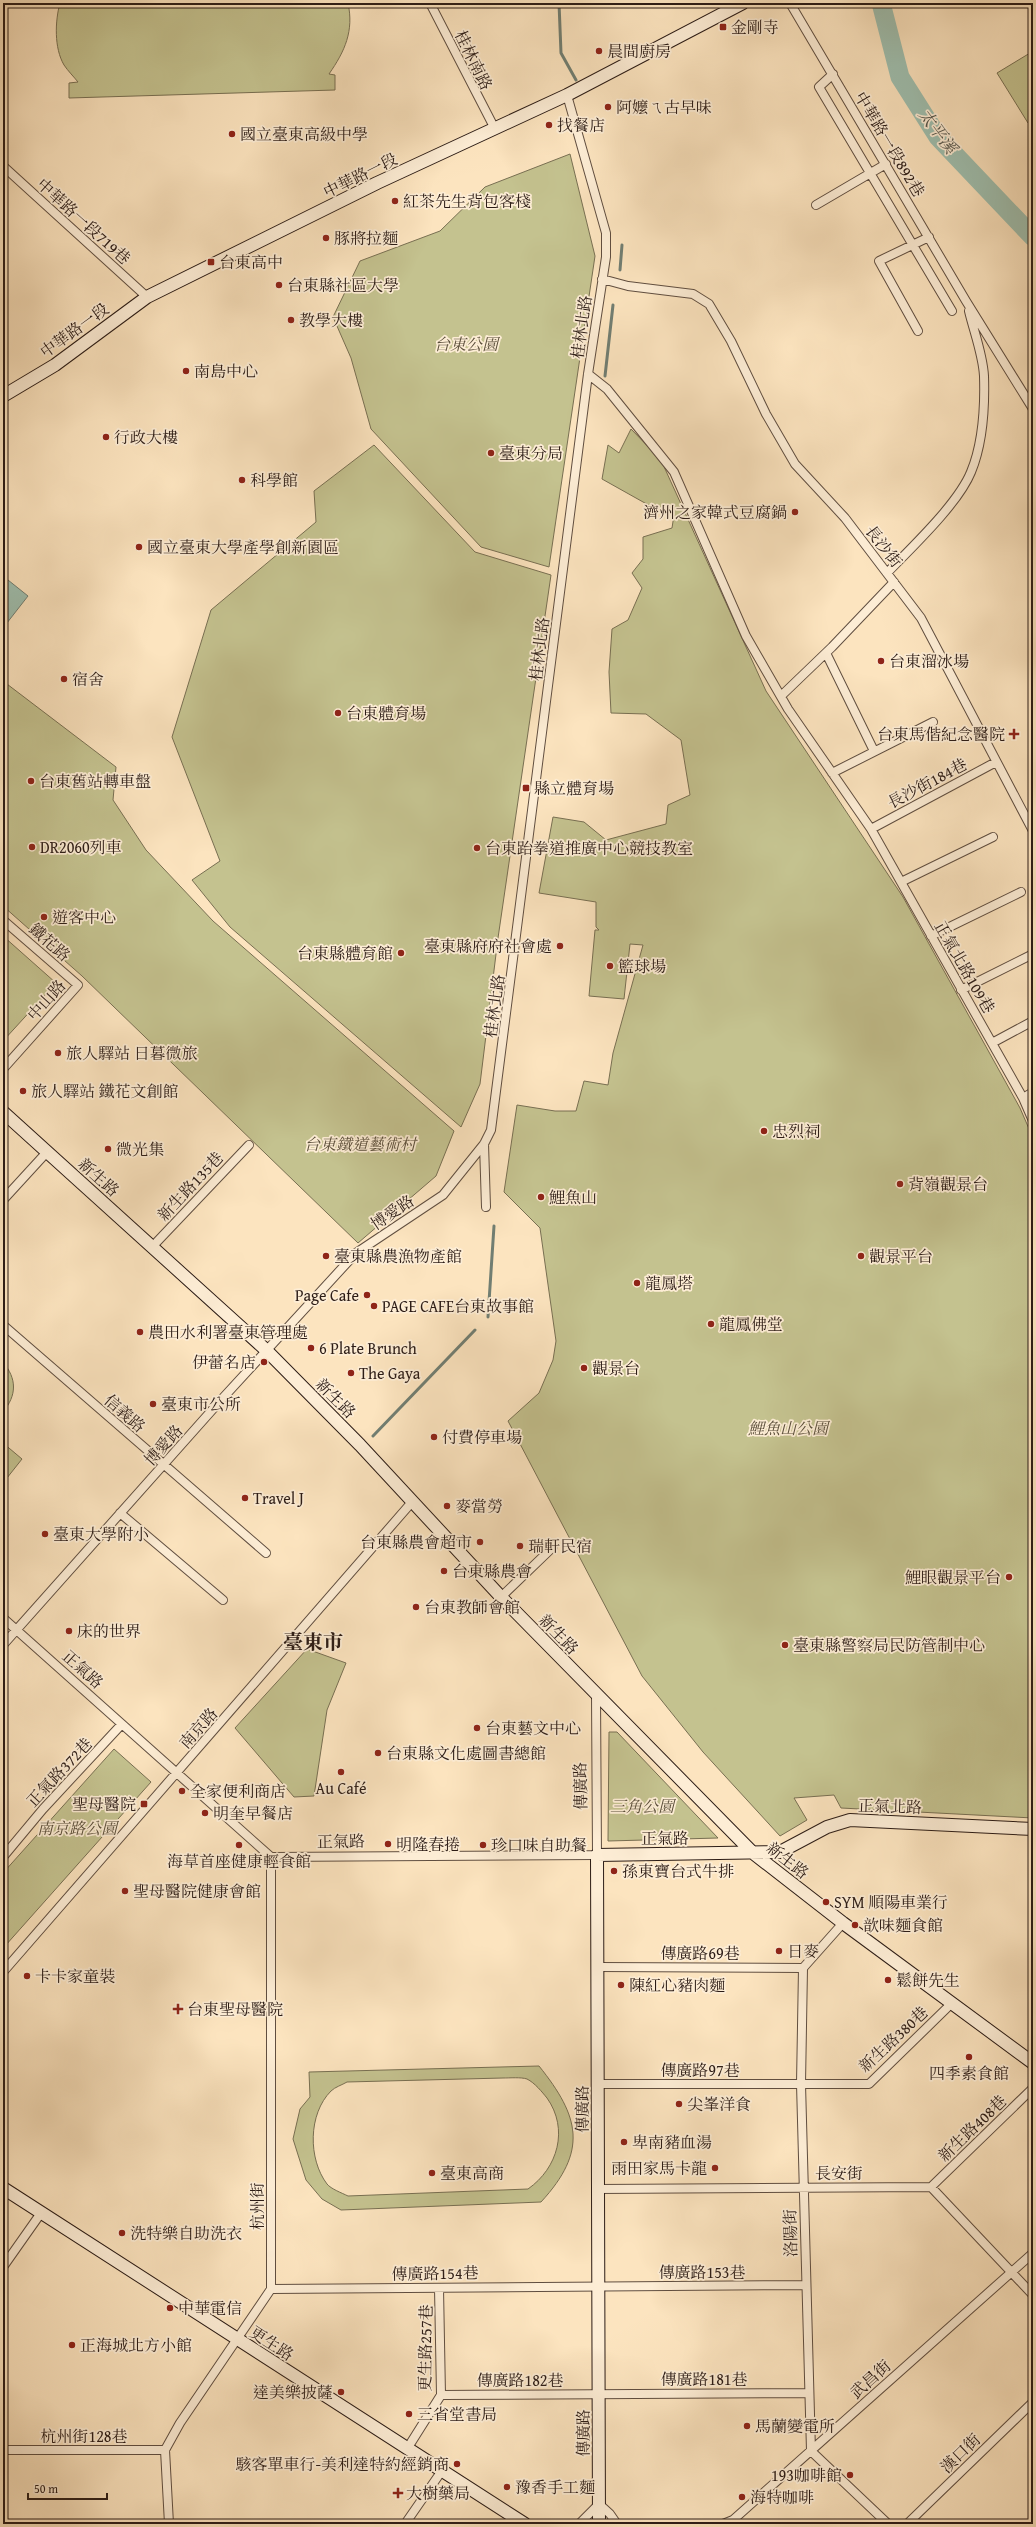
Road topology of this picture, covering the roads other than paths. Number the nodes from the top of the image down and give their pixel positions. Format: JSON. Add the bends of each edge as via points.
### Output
{"nodes":[{"id":1,"x":430,"y":3,"type":"edge"},
{"id":2,"x":743,"y":3,"type":"edge"},
{"id":3,"x":790,"y":3,"type":"edge"},
{"id":4,"x":833,"y":74,"type":"junction"},
{"id":5,"x":566,"y":95,"type":"junction"},
{"id":6,"x":495,"y":129,"type":"junction"},
{"id":7,"x":886,"y":164,"type":"junction"},
{"id":8,"x":3,"y":166,"type":"edge"},
{"id":9,"x":871,"y":174,"type":"junction"},
{"id":10,"x":816,"y":205,"type":"dead end"},
{"id":11,"x":929,"y":237,"type":"junction"},
{"id":12,"x":913,"y":245,"type":"junction"},
{"id":13,"x":602,"y":279,"type":"junction"},
{"id":14,"x":147,"y":297,"type":"junction"},
{"id":15,"x":966,"y":301,"type":"junction"},
{"id":16,"x":952,"y":310,"type":"dead end"},
{"id":17,"x":918,"y":331,"type":"dead end"},
{"id":18,"x":588,"y":374,"type":"junction"},
{"id":19,"x":3,"y":396,"type":"edge"},
{"id":20,"x":1033,"y":409,"type":"edge"},
{"id":21,"x":887,"y":573,"type":"junction"},
{"id":22,"x":894,"y":582,"type":"junction"},
{"id":23,"x":826,"y":653,"type":"junction"},
{"id":24,"x":782,"y":696,"type":"junction"},
{"id":25,"x":933,"y":722,"type":"dead end"},
{"id":26,"x":874,"y":751,"type":"junction"},
{"id":27,"x":996,"y":762,"type":"junction"},
{"id":28,"x":832,"y":773,"type":"junction"},
{"id":29,"x":871,"y":829,"type":"junction"},
{"id":30,"x":1033,"y":831,"type":"edge"},
{"id":31,"x":993,"y":837,"type":"dead end"},
{"id":32,"x":901,"y":882,"type":"junction"},
{"id":33,"x":1021,"y":892,"type":"dead end"},
{"id":34,"x":3,"y":920,"type":"edge"},
{"id":35,"x":931,"y":936,"type":"junction"},
{"id":36,"x":1033,"y":954,"type":"edge"},
{"id":37,"x":78,"y":985,"type":"joint"},
{"id":38,"x":961,"y":990,"type":"junction"},
{"id":39,"x":1033,"y":1021,"type":"edge"},
{"id":40,"x":992,"y":1043,"type":"junction"},
{"id":41,"x":3,"y":1069,"type":"edge"},
{"id":42,"x":1033,"y":1092,"type":"edge"},
{"id":43,"x":1023,"y":1098,"type":"junction"},
{"id":44,"x":3,"y":1112,"type":"edge"},
{"id":45,"x":1033,"y":1121,"type":"edge"},
{"id":46,"x":484,"y":1144,"type":"junction"},
{"id":47,"x":249,"y":1145,"type":"dead end"},
{"id":48,"x":47,"y":1152,"type":"junction"},
{"id":49,"x":443,"y":1195,"type":"joint"},
{"id":50,"x":3,"y":1200,"type":"edge"},
{"id":51,"x":486,"y":1207,"type":"dead end"},
{"id":52,"x":152,"y":1247,"type":"junction"},
{"id":53,"x":3,"y":1325,"type":"edge"},
{"id":54,"x":266,"y":1350,"type":"junction"},
{"id":55,"x":164,"y":1465,"type":"junction"},
{"id":56,"x":412,"y":1502,"type":"junction"},
{"id":57,"x":120,"y":1513,"type":"junction"},
{"id":58,"x":553,"y":1547,"type":"dead end"},
{"id":59,"x":266,"y":1553,"type":"dead end"},
{"id":60,"x":501,"y":1597,"type":"junction"},
{"id":61,"x":222,"y":1600,"type":"dead end"},
{"id":62,"x":3,"y":1618,"type":"edge"},
{"id":63,"x":17,"y":1630,"type":"junction"},
{"id":64,"x":3,"y":1646,"type":"edge"},
{"id":65,"x":596,"y":1695,"type":"junction"},
{"id":66,"x":121,"y":1725,"type":"junction"},
{"id":67,"x":175,"y":1774,"type":"junction"},
{"id":68,"x":1033,"y":1829,"type":"edge"},
{"id":69,"x":753,"y":1853,"type":"junction"},
{"id":70,"x":597,"y":1855,"type":"junction"},
{"id":71,"x":3,"y":1857,"type":"edge"},
{"id":72,"x":271,"y":1857,"type":"junction"},
{"id":73,"x":843,"y":1923,"type":"junction"},
{"id":74,"x":5,"y":1966,"type":"edge"},
{"id":75,"x":598,"y":1967,"type":"junction"},
{"id":76,"x":802,"y":1968,"type":"junction"},
{"id":77,"x":952,"y":2003,"type":"junction"},
{"id":78,"x":1033,"y":2063,"type":"edge"},
{"id":79,"x":598,"y":2084,"type":"junction"},
{"id":80,"x":801,"y":2084,"type":"junction"},
{"id":81,"x":1033,"y":2088,"type":"edge"},
{"id":82,"x":803,"y":2187,"type":"junction"},
{"id":83,"x":931,"y":2187,"type":"junction"},
{"id":84,"x":3,"y":2188,"type":"edge"},
{"id":85,"x":598,"y":2189,"type":"junction"},
{"id":86,"x":41,"y":2213,"type":"junction"},
{"id":87,"x":1033,"y":2253,"type":"edge"},
{"id":88,"x":3,"y":2267,"type":"edge"},
{"id":89,"x":1012,"y":2272,"type":"junction"},
{"id":90,"x":806,"y":2285,"type":"junction"},
{"id":91,"x":598,"y":2286,"type":"junction"},
{"id":92,"x":439,"y":2288,"type":"junction"},
{"id":93,"x":271,"y":2289,"type":"junction"},
{"id":94,"x":1033,"y":2295,"type":"edge"},
{"id":95,"x":236,"y":2339,"type":"junction"},
{"id":96,"x":809,"y":2393,"type":"junction"},
{"id":97,"x":599,"y":2394,"type":"junction"},
{"id":98,"x":441,"y":2395,"type":"junction"},
{"id":99,"x":1033,"y":2402,"type":"edge"},
{"id":100,"x":407,"y":2449,"type":"junction"},
{"id":101,"x":3,"y":2450,"type":"edge"},
{"id":102,"x":165,"y":2450,"type":"junction"},
{"id":103,"x":810,"y":2451,"type":"junction"},
{"id":104,"x":441,"y":2472,"type":"junction"},
{"id":105,"x":599,"y":2504,"type":"junction"},
{"id":106,"x":169,"y":2524,"type":"edge"},
{"id":107,"x":405,"y":2524,"type":"edge"},
{"id":108,"x":524,"y":2524,"type":"edge"},
{"id":109,"x":579,"y":2524,"type":"edge"},
{"id":110,"x":599,"y":2524,"type":"edge"},
{"id":111,"x":613,"y":2524,"type":"edge"},
{"id":112,"x":617,"y":2524,"type":"edge"},
{"id":113,"x":723,"y":2524,"type":"edge"},
{"id":114,"x":888,"y":2524,"type":"edge"},
{"id":115,"x":907,"y":2524,"type":"edge"}],
"edges":[{"from":1,"to":6,"type":"street","name":"桂林南路"},
{"from":2,"to":5,"type":"street","name":"中華路一段"},
{"from":3,"to":4,"type":"street","name":"中華路一段892巷"},
{"from":4,"to":7,"type":"street","name":"中華路一段892巷"},
{"from":4,"to":9,"type":"street","via":[[819,87]]},
{"from":5,"to":6,"type":"street","name":"中華路一段"},
{"from":5,"to":13,"type":"street","name":"桂林北路","via":[[606,233],[606,257]]},
{"from":6,"to":14,"type":"street","name":"中華路一段","via":[[377,183]]},
{"from":7,"to":9,"type":"street"},
{"from":7,"to":11,"type":"street","name":"中華路一段892巷"},
{"from":8,"to":14,"type":"street","name":"中華路一段719巷"},
{"from":9,"to":10,"type":"street"},
{"from":9,"to":12,"type":"street"},
{"from":11,"to":12,"type":"street"},
{"from":11,"to":15,"type":"street","name":"中華路一段892巷"},
{"from":12,"to":16,"type":"street"},
{"from":12,"to":17,"type":"street","via":[[879,261]]},
{"from":13,"to":18,"type":"street","name":"桂林北路"},
{"from":13,"to":21,"type":"street","name":"長沙街","via":[[628,286],[693,294],[709,304],[795,464],[845,518]]},
{"from":14,"to":19,"type":"street","name":"中華路一段","via":[[55,365]]},
{"from":15,"to":20,"type":"street"},
{"from":15,"to":21,"type":"street","via":[[984,376],[981,436],[971,472],[928,531]]},
{"from":18,"to":24,"type":"street","name":"正氣北路109巷","via":[[606,389],[674,472],[746,636]]},
{"from":18,"to":46,"type":"street","name":"桂林北路","via":[[497,1090],[491,1130]]},
{"from":21,"to":22,"type":"street","name":"長沙街"},
{"from":22,"to":23,"type":"street"},
{"from":22,"to":27,"type":"street","name":"長沙街","via":[[921,618]]},
{"from":23,"to":24,"type":"street"},
{"from":23,"to":26,"type":"street"},
{"from":24,"to":28,"type":"street","name":"正氣北路109巷","via":[[788,709]]},
{"from":25,"to":26,"type":"street"},
{"from":26,"to":28,"type":"street"},
{"from":27,"to":29,"type":"street","name":"長沙街184巷"},
{"from":27,"to":30,"type":"street","name":"長沙街"},
{"from":28,"to":29,"type":"street","name":"正氣北路109巷"},
{"from":29,"to":32,"type":"street","name":"正氣北路109巷"},
{"from":31,"to":32,"type":"street"},
{"from":32,"to":35,"type":"street","name":"正氣北路109巷"},
{"from":33,"to":35,"type":"street"},
{"from":34,"to":37,"type":"street","name":"鐵花路"},
{"from":35,"to":38,"type":"street","name":"正氣北路109巷"},
{"from":36,"to":38,"type":"street"},
{"from":37,"to":41,"type":"street","name":"中山路"},
{"from":38,"to":40,"type":"street","name":"正氣北路109巷"},
{"from":39,"to":40,"type":"street"},
{"from":40,"to":43,"type":"street","name":"正氣北路109巷"},
{"from":42,"to":43,"type":"street"},
{"from":43,"to":45,"type":"street","name":"正氣北路109巷"},
{"from":44,"to":48,"type":"street","name":"新生路"},
{"from":46,"to":49,"type":"street","name":"桂林北路"},
{"from":46,"to":51,"type":"street"},
{"from":47,"to":52,"type":"street","name":"新生路135巷"},
{"from":48,"to":50,"type":"street"},
{"from":48,"to":52,"type":"street","name":"新生路"},
{"from":49,"to":54,"type":"street","name":"博愛路","via":[[356,1253]]},
{"from":52,"to":54,"type":"street","name":"新生路"},
{"from":53,"to":55,"type":"street","name":"信義路"},
{"from":54,"to":55,"type":"street","name":"博愛路"},
{"from":54,"to":56,"type":"street","name":"新生路"},
{"from":55,"to":57,"type":"street","name":"博愛路"},
{"from":55,"to":59,"type":"street","name":"信義路"},
{"from":56,"to":60,"type":"street","name":"新生路"},
{"from":56,"to":67,"type":"street","name":"南京路"},
{"from":57,"to":61,"type":"street"},
{"from":57,"to":63,"type":"street","name":"博愛路"},
{"from":58,"to":60,"type":"street"},
{"from":60,"to":65,"type":"street","name":"新生路"},
{"from":62,"to":63,"type":"street","name":"正氣路"},
{"from":63,"to":64,"type":"street","name":"博愛路"},
{"from":63,"to":66,"type":"street","name":"正氣路"},
{"from":65,"to":69,"type":"street","name":"新生路"},
{"from":65,"to":70,"type":"street","name":"傳廣路"},
{"from":66,"to":67,"type":"street","name":"正氣路"},
{"from":66,"to":71,"type":"street","name":"正氣路372巷","via":[[42,1809]]},
{"from":67,"to":72,"type":"street","name":"正氣路"},
{"from":67,"to":74,"type":"street","name":"南京路"},
{"from":68,"to":69,"type":"street","name":"正氣北路","via":[[850,1820],[827,1827],[780,1852]]},
{"from":69,"to":70,"type":"street","name":"正氣路"},
{"from":69,"to":73,"type":"street","name":"新生路"},
{"from":70,"to":72,"type":"street","name":"正氣路"},
{"from":70,"to":75,"type":"street","name":"傳廣路"},
{"from":72,"to":93,"type":"street","name":"杭州街"},
{"from":73,"to":76,"type":"street"},
{"from":73,"to":77,"type":"street","name":"新生路"},
{"from":75,"to":76,"type":"street","name":"傳廣路69巷"},
{"from":75,"to":79,"type":"street","name":"傳廣路"},
{"from":76,"to":80,"type":"street","name":"洛陽街"},
{"from":77,"to":78,"type":"street","name":"新生路"},
{"from":77,"to":80,"type":"street","name":"新生路380巷","via":[[869,2084]]},
{"from":79,"to":80,"type":"street","name":"傳廣路97巷"},
{"from":79,"to":85,"type":"street","name":"傳廣路"},
{"from":80,"to":82,"type":"street","name":"洛陽街"},
{"from":81,"to":83,"type":"street","name":"新生路408巷"},
{"from":82,"to":83,"type":"street","name":"長安街"},
{"from":82,"to":85,"type":"street","name":"長安街"},
{"from":82,"to":90,"type":"street","name":"洛陽街"},
{"from":83,"to":89,"type":"street"},
{"from":84,"to":86,"type":"street","name":"更生路"},
{"from":85,"to":91,"type":"street","name":"傳廣路"},
{"from":86,"to":88,"type":"street"},
{"from":86,"to":95,"type":"street","name":"更生路"},
{"from":87,"to":89,"type":"street","name":"武昌街"},
{"from":89,"to":94,"type":"street"},
{"from":89,"to":103,"type":"street","name":"武昌街"},
{"from":90,"to":91,"type":"street","name":"傳廣路153巷"},
{"from":90,"to":96,"type":"street","name":"洛陽街"},
{"from":91,"to":92,"type":"street","name":"傳廣路154巷"},
{"from":91,"to":97,"type":"street","name":"傳廣路"},
{"from":92,"to":93,"type":"street","name":"傳廣路154巷"},
{"from":92,"to":98,"type":"street","name":"更生路257巷"},
{"from":93,"to":95,"type":"street"},
{"from":95,"to":100,"type":"street","name":"更生路"},
{"from":95,"to":102,"type":"street"},
{"from":96,"to":97,"type":"street","name":"傳廣路181巷"},
{"from":96,"to":103,"type":"street","name":"洛陽街"},
{"from":97,"to":98,"type":"street","name":"傳廣路182巷"},
{"from":97,"to":105,"type":"street","name":"傳廣路"},
{"from":98,"to":100,"type":"street","name":"更生路257巷"},
{"from":99,"to":115,"type":"street","name":"漢口街"},
{"from":100,"to":104,"type":"street","name":"更生路"},
{"from":101,"to":102,"type":"street","name":"杭州街128巷"},
{"from":102,"to":106,"type":"street"},
{"from":103,"to":113,"type":"street","name":"武昌街","via":[[733,2520]]},
{"from":103,"to":114,"type":"street"},
{"from":104,"to":107,"type":"street"},
{"from":104,"to":108,"type":"street","name":"更生路"},
{"from":105,"to":109,"type":"street"},
{"from":105,"to":110,"type":"street","name":"傳廣路"},
{"from":105,"to":111,"type":"street"},
{"from":105,"to":112,"type":"street"}]}
